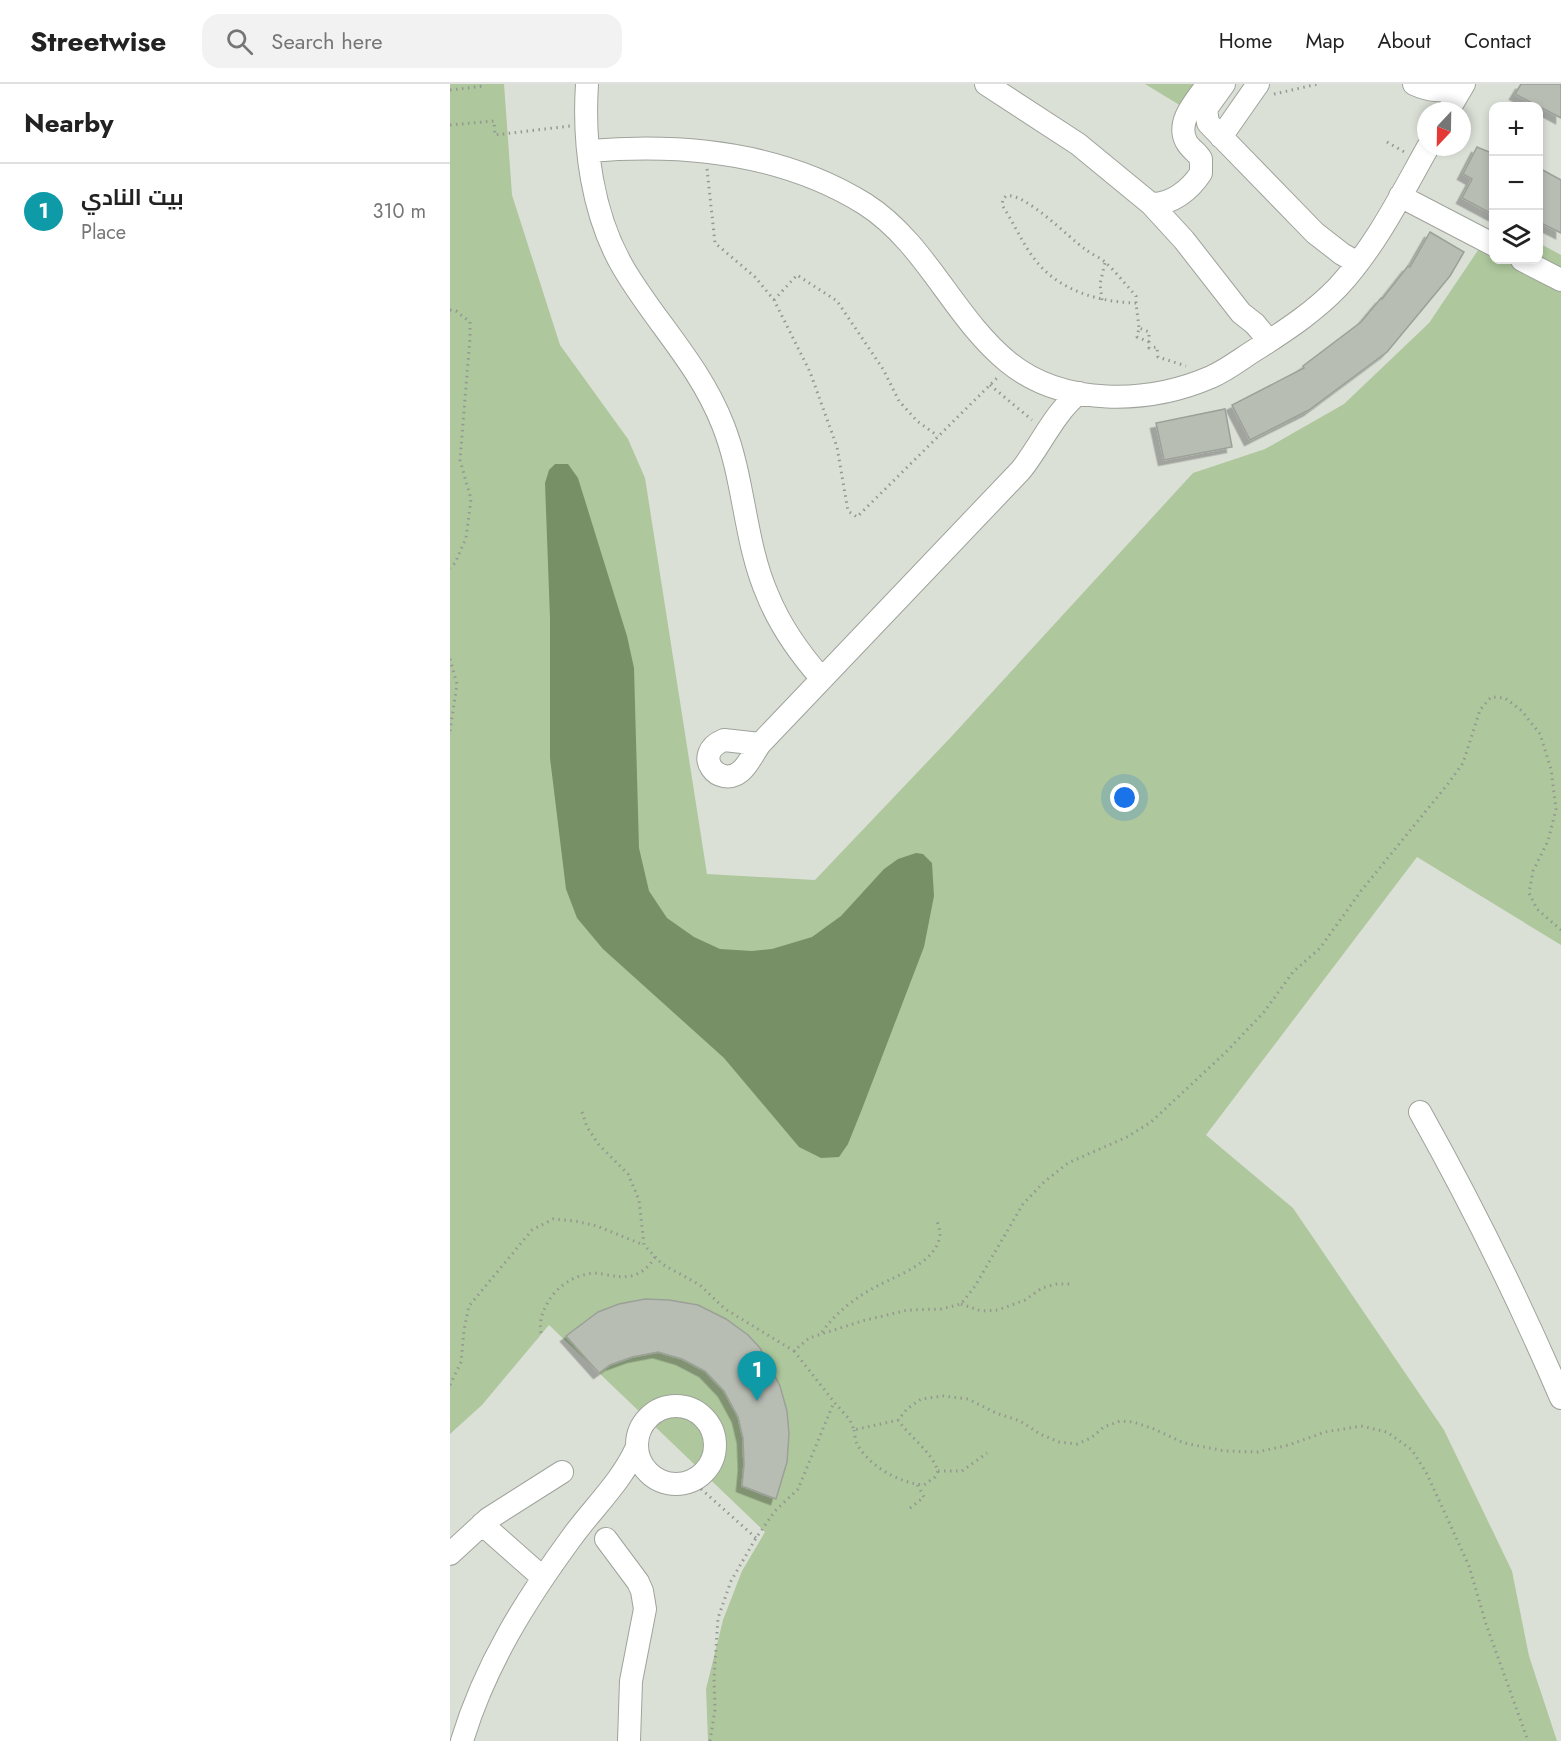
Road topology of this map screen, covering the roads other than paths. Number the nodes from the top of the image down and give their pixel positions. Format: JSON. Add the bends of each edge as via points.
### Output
{"nodes":[{"id":1,"x":587,"y":84,"type":"edge"},
{"id":2,"x":986,"y":84,"type":"edge"},
{"id":3,"x":1207,"y":84,"type":"edge"},
{"id":4,"x":1224,"y":84,"type":"edge"},
{"id":5,"x":1414,"y":84,"type":"edge"},
{"id":6,"x":1463,"y":85,"type":"edge"},
{"id":7,"x":1255,"y":89,"type":"edge"},
{"id":8,"x":1453,"y":102,"type":"edge"},
{"id":9,"x":1221,"y":137,"type":"junction"},
{"id":10,"x":589,"y":151,"type":"junction"},
{"id":11,"x":1423,"y":156,"type":"edge"},
{"id":12,"x":1400,"y":196,"type":"junction"},
{"id":13,"x":1151,"y":204,"type":"junction"},
{"id":14,"x":1489,"y":241,"type":"edge"},
{"id":15,"x":1358,"y":263,"type":"junction"},
{"id":16,"x":1530,"y":264,"type":"edge"},
{"id":17,"x":1561,"y":280,"type":"edge"},
{"id":18,"x":1263,"y":345,"type":"junction"},
{"id":19,"x":1052,"y":385,"type":"junction"},
{"id":20,"x":1079,"y":393,"type":"junction"},
{"id":21,"x":1052,"y":426,"type":"junction"},
{"id":22,"x":822,"y":679,"type":"junction"},
{"id":23,"x":760,"y":744,"type":"dead end"},
{"id":24,"x":1420,"y":1112,"type":"dead end"},
{"id":25,"x":1561,"y":1398,"type":"edge"},
{"id":26,"x":636,"y":1449,"type":"junction"},
{"id":27,"x":562,"y":1472,"type":"dead end"},
{"id":28,"x":654,"y":1478,"type":"junction"},
{"id":29,"x":613,"y":1486,"type":"junction"},
{"id":30,"x":482,"y":1524,"type":"junction"},
{"id":31,"x":606,"y":1539,"type":"dead end"},
{"id":32,"x":450,"y":1554,"type":"edge"},
{"id":33,"x":543,"y":1577,"type":"junction"},
{"id":34,"x":462,"y":1741,"type":"edge"},
{"id":35,"x":629,"y":1741,"type":"edge"}],
"edges":[{"from":1,"to":10,"type":"street"},
{"from":2,"to":13,"type":"street","via":[[1078,144]]},
{"from":3,"to":13,"type":"street","via":[[1186,116],[1183,129],[1186,142],[1201,159],[1201,173],[1172,201]]},
{"from":4,"to":9,"type":"street","via":[[1205,116]]},
{"from":5,"to":6,"type":"street","via":[[1433,91]]},
{"from":6,"to":8,"type":"street"},
{"from":7,"to":9,"type":"street"},
{"from":9,"to":15,"type":"street","via":[[1315,233]]},
{"from":10,"to":19,"type":"street","via":[[631,147],[705,151],[801,173],[834,187],[867,206],[896,230],[975,330],[1011,364]]},
{"from":10,"to":22,"type":"street","via":[[594,190],[623,267],[678,343],[723,426],[767,595],[782,626]]},
{"from":11,"to":12,"type":"street"},
{"from":12,"to":14,"type":"street"},
{"from":12,"to":15,"type":"street"},
{"from":13,"to":18,"type":"street","via":[[1184,240]]},
{"from":15,"to":18,"type":"street","via":[[1315,308]]},
{"from":16,"to":17,"type":"street"},
{"from":18,"to":20,"type":"street","via":[[1209,378],[1171,391],[1136,396]]},
{"from":19,"to":20,"type":"street"},
{"from":19,"to":21,"type":"street","via":[[1056,401]]},
{"from":20,"to":21,"type":"street","via":[[1066,404]]},
{"from":21,"to":22,"type":"street","via":[[1021,470]]},
{"from":22,"to":23,"type":"street"},
{"from":24,"to":25,"type":"street","via":[[1489,1241]]},
{"from":26,"to":28,"type":"street","via":[[640,1462]]},
{"from":26,"to":28,"type":"street","via":[[638,1431],[656,1411],[682,1406],[705,1419],[714,1435],[714,1453],[706,1470],[692,1480],[673,1484]]},
{"from":26,"to":29,"type":"street"},
{"from":27,"to":30,"type":"street"},
{"from":28,"to":29,"type":"street"},
{"from":29,"to":33,"type":"street"},
{"from":30,"to":32,"type":"street"},
{"from":30,"to":33,"type":"street"},
{"from":31,"to":35,"type":"street","via":[[638,1582],[645,1609],[631,1682]]},
{"from":33,"to":34,"type":"street","via":[[494,1658]]}]}
